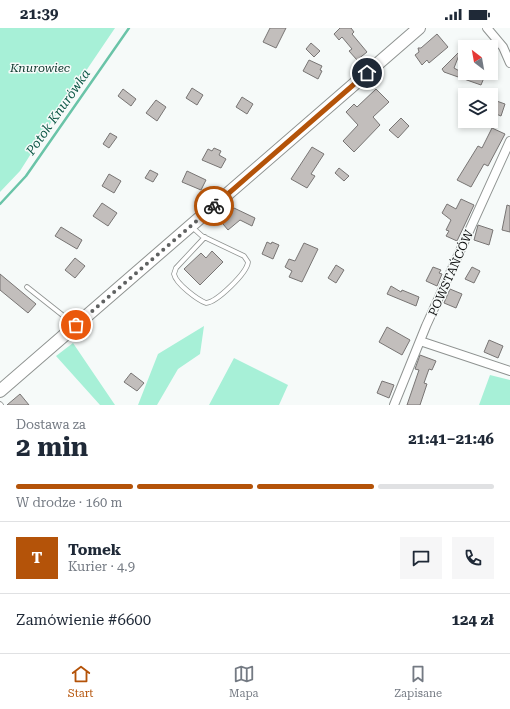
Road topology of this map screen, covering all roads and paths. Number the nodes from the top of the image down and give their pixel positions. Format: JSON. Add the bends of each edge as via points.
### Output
{"nodes":[{"id":1,"x":419,"y":28,"type":"edge"},
{"id":2,"x":487,"y":28,"type":"edge"},
{"id":3,"x":510,"y":63,"type":"edge"},
{"id":4,"x":510,"y":141,"type":"edge"},
{"id":5,"x":191,"y":226,"type":"junction"},
{"id":6,"x":205,"y":237,"type":"junction"},
{"id":7,"x":27,"y":287,"type":"dead end"},
{"id":8,"x":76,"y":325,"type":"junction"},
{"id":9,"x":420,"y":341,"type":"junction"},
{"id":10,"x":510,"y":371,"type":"edge"},
{"id":11,"x":0,"y":390,"type":"edge"},
{"id":12,"x":394,"y":405,"type":"edge"}],
"edges":[{"from":1,"to":5,"type":"main road"},
{"from":2,"to":3,"type":"street","via":[[500,44]]},
{"from":4,"to":9,"type":"street","name":"POWSTAŃCÓW"},
{"from":5,"to":6,"type":"lane"},
{"from":5,"to":8,"type":"main road"},
{"from":6,"to":6,"type":"lane","via":[[240,254],[248,262],[241,275],[216,299],[206,303],[180,284],[174,274],[176,268]]},
{"from":7,"to":8,"type":"lane"},
{"from":8,"to":11,"type":"main road"},
{"from":9,"to":10,"type":"street"},
{"from":9,"to":12,"type":"street","name":"POWSTAŃCÓW"}]}
